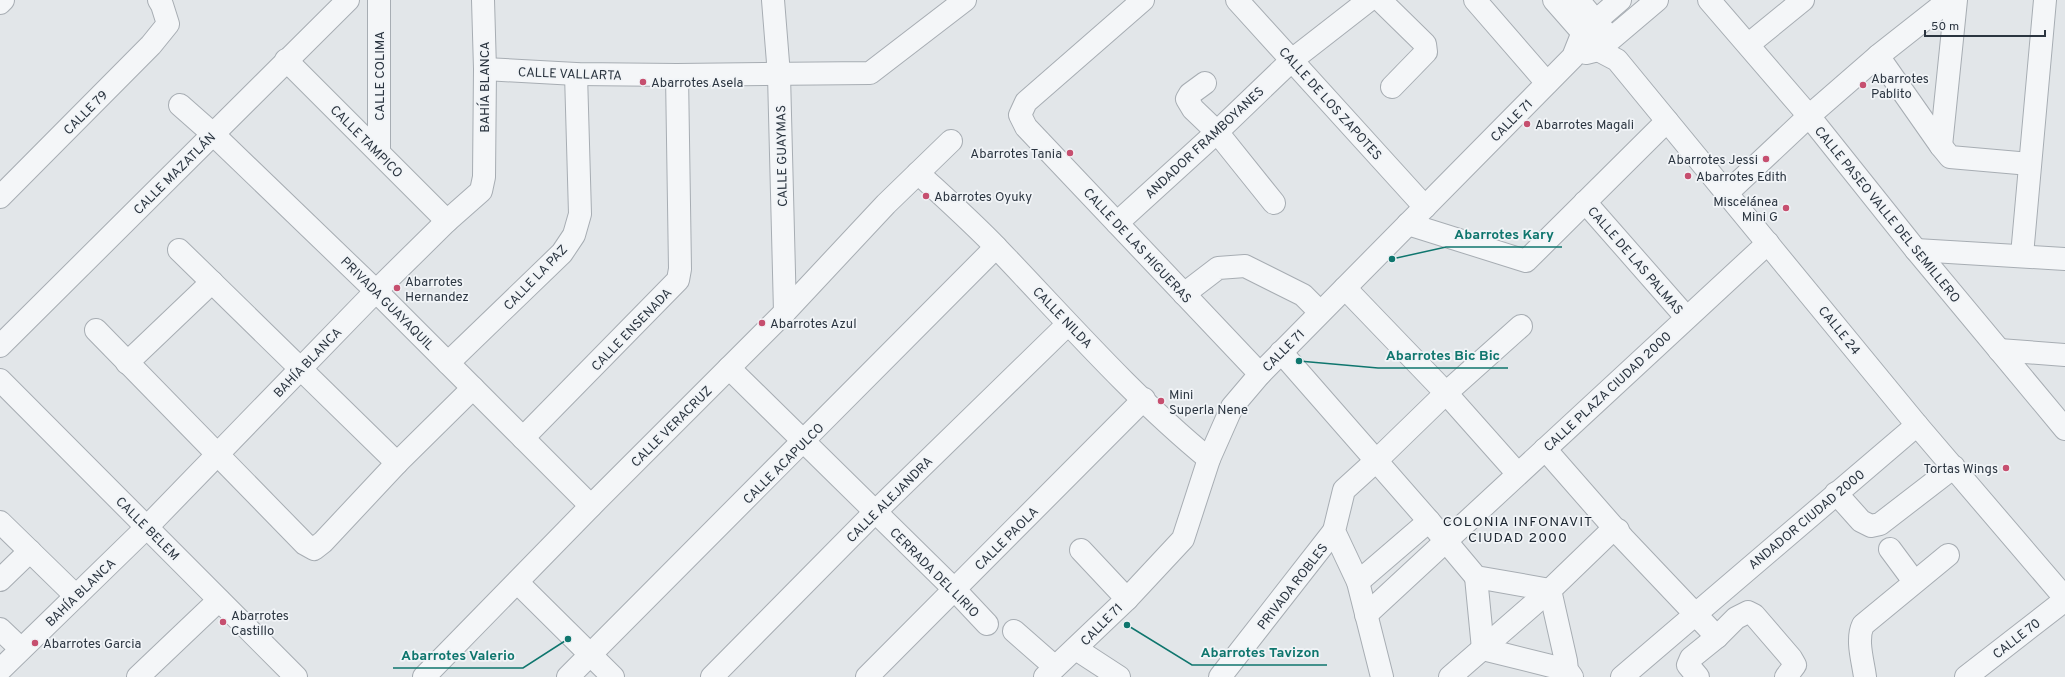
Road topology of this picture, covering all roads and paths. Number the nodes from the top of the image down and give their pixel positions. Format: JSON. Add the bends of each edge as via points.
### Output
{"nodes":[{"id":1,"x":3,"y":0,"type":"edge"},
{"id":2,"x":158,"y":0,"type":"edge"},
{"id":3,"x":348,"y":0,"type":"edge"},
{"id":4,"x":379,"y":0,"type":"edge"},
{"id":5,"x":482,"y":0,"type":"edge"},
{"id":6,"x":773,"y":0,"type":"edge"},
{"id":7,"x":1143,"y":0,"type":"edge"},
{"id":8,"x":1238,"y":0,"type":"edge"},
{"id":9,"x":1369,"y":0,"type":"edge"},
{"id":10,"x":1380,"y":0,"type":"edge"},
{"id":11,"x":1475,"y":0,"type":"edge"},
{"id":12,"x":1554,"y":0,"type":"edge"},
{"id":13,"x":1578,"y":0,"type":"edge"},
{"id":14,"x":1620,"y":0,"type":"edge"},
{"id":15,"x":1657,"y":0,"type":"edge"},
{"id":16,"x":1709,"y":0,"type":"edge"},
{"id":17,"x":1803,"y":0,"type":"edge"},
{"id":18,"x":1949,"y":0,"type":"edge"},
{"id":19,"x":1956,"y":0,"type":"edge"},
{"id":20,"x":2045,"y":0,"type":"edge"},
{"id":21,"x":0,"y":3,"type":"edge"},
{"id":22,"x":950,"y":4,"type":"edge"},
{"id":23,"x":1589,"y":27,"type":"junction"},
{"id":24,"x":1748,"y":44,"type":"junction"},
{"id":25,"x":1609,"y":50,"type":"junction"},
{"id":26,"x":1878,"y":56,"type":"junction"},
{"id":27,"x":1573,"y":57,"type":"junction"},
{"id":28,"x":286,"y":60,"type":"junction"},
{"id":29,"x":1292,"y":60,"type":"junction"},
{"id":30,"x":485,"y":69,"type":"junction"},
{"id":31,"x":576,"y":74,"type":"junction"},
{"id":32,"x":779,"y":75,"type":"junction"},
{"id":33,"x":677,"y":76,"type":"junction"},
{"id":34,"x":1205,"y":83,"type":"dead end"},
{"id":35,"x":1547,"y":84,"type":"junction"},
{"id":36,"x":1392,"y":87,"type":"dead end"},
{"id":37,"x":180,"y":105,"type":"dead end"},
{"id":38,"x":1809,"y":116,"type":"junction"},
{"id":39,"x":1667,"y":120,"type":"junction"},
{"id":40,"x":1217,"y":132,"type":"junction"},
{"id":41,"x":214,"y":134,"type":"junction"},
{"id":42,"x":951,"y":141,"type":"dead end"},
{"id":43,"x":1941,"y":146,"type":"junction"},
{"id":44,"x":379,"y":152,"type":"junction"},
{"id":45,"x":2030,"y":164,"type":"junction"},
{"id":46,"x":918,"y":173,"type":"junction"},
{"id":47,"x":1726,"y":194,"type":"junction"},
{"id":48,"x":0,"y":197,"type":"edge"},
{"id":49,"x":1585,"y":202,"type":"junction"},
{"id":50,"x":1274,"y":203,"type":"dead end"},
{"id":51,"x":1425,"y":207,"type":"junction"},
{"id":52,"x":447,"y":221,"type":"junction"},
{"id":53,"x":1117,"y":223,"type":"junction"},
{"id":54,"x":1408,"y":224,"type":"junction"},
{"id":55,"x":1768,"y":243,"type":"junction"},
{"id":56,"x":996,"y":247,"type":"junction"},
{"id":57,"x":179,"y":250,"type":"dead end"},
{"id":58,"x":1916,"y":250,"type":"junction"},
{"id":59,"x":2022,"y":255,"type":"junction"},
{"id":60,"x":2065,"y":259,"type":"edge"},
{"id":61,"x":212,"y":282,"type":"junction"},
{"id":62,"x":1344,"y":288,"type":"junction"},
{"id":63,"x":376,"y":291,"type":"junction"},
{"id":64,"x":1184,"y":294,"type":"junction"},
{"id":65,"x":785,"y":312,"type":"junction"},
{"id":66,"x":1320,"y":312,"type":"junction"},
{"id":67,"x":1686,"y":317,"type":"junction"},
{"id":68,"x":1068,"y":324,"type":"junction"},
{"id":69,"x":1521,"y":326,"type":"dead end"},
{"id":70,"x":96,"y":330,"type":"dead end"},
{"id":71,"x":0,"y":346,"type":"edge"},
{"id":72,"x":1999,"y":350,"type":"junction"},
{"id":73,"x":1281,"y":352,"type":"junction"},
{"id":74,"x":2065,"y":355,"type":"edge"},
{"id":75,"x":448,"y":363,"type":"junction"},
{"id":76,"x":127,"y":364,"type":"junction"},
{"id":77,"x":301,"y":368,"type":"junction"},
{"id":78,"x":730,"y":368,"type":"junction"},
{"id":79,"x":1260,"y":374,"type":"junction"},
{"id":80,"x":0,"y":380,"type":"edge"},
{"id":81,"x":473,"y":388,"type":"junction"},
{"id":82,"x":1446,"y":394,"type":"junction"},
{"id":83,"x":1144,"y":399,"type":"junction"},
{"id":84,"x":1917,"y":425,"type":"junction"},
{"id":85,"x":2065,"y":429,"type":"edge"},
{"id":86,"x":524,"y":438,"type":"junction"},
{"id":87,"x":804,"y":441,"type":"junction"},
{"id":88,"x":1545,"y":449,"type":"junction"},
{"id":89,"x":216,"y":453,"type":"junction"},
{"id":90,"x":1209,"y":459,"type":"junction"},
{"id":91,"x":1377,"y":460,"type":"junction"},
{"id":92,"x":397,"y":463,"type":"junction"},
{"id":93,"x":1954,"y":467,"type":"junction"},
{"id":94,"x":1518,"y":474,"type":"junction"},
{"id":95,"x":1836,"y":493,"type":"junction"},
{"id":96,"x":591,"y":506,"type":"junction"},
{"id":97,"x":875,"y":512,"type":"junction"},
{"id":98,"x":1430,"y":520,"type":"junction"},
{"id":99,"x":0,"y":522,"type":"edge"},
{"id":100,"x":147,"y":527,"type":"junction"},
{"id":101,"x":1618,"y":530,"type":"junction"},
{"id":102,"x":1334,"y":531,"type":"junction"},
{"id":103,"x":1447,"y":541,"type":"junction"},
{"id":104,"x":1890,"y":549,"type":"dead end"},
{"id":105,"x":1081,"y":550,"type":"dead end"},
{"id":106,"x":30,"y":551,"type":"junction"},
{"id":107,"x":1948,"y":555,"type":"dead end"},
{"id":108,"x":1476,"y":577,"type":"junction"},
{"id":109,"x":0,"y":580,"type":"edge"},
{"id":110,"x":1358,"y":582,"type":"junction"},
{"id":111,"x":518,"y":583,"type":"junction"},
{"id":112,"x":1912,"y":583,"type":"junction"},
{"id":113,"x":955,"y":590,"type":"junction"},
{"id":114,"x":1550,"y":590,"type":"junction"},
{"id":115,"x":76,"y":596,"type":"junction"},
{"id":116,"x":1127,"y":599,"type":"junction"},
{"id":117,"x":2065,"y":599,"type":"edge"},
{"id":118,"x":219,"y":600,"type":"junction"},
{"id":119,"x":1366,"y":614,"type":"junction"},
{"id":120,"x":1695,"y":614,"type":"junction"},
{"id":121,"x":987,"y":624,"type":"dead end"},
{"id":122,"x":0,"y":629,"type":"edge"},
{"id":123,"x":1014,"y":631,"type":"dead end"},
{"id":124,"x":1717,"y":637,"type":"junction"},
{"id":125,"x":1483,"y":648,"type":"junction"},
{"id":126,"x":1076,"y":649,"type":"junction"},
{"id":127,"x":21,"y":650,"type":"junction"},
{"id":128,"x":590,"y":655,"type":"junction"},
{"id":129,"x":0,"y":670,"type":"edge"},
{"id":130,"x":1050,"y":672,"type":"edge"},
{"id":131,"x":1230,"y":673,"type":"edge"},
{"id":132,"x":1569,"y":674,"type":"edge"},
{"id":133,"x":289,"y":675,"type":"edge"},
{"id":134,"x":138,"y":677,"type":"edge"},
{"id":135,"x":424,"y":677,"type":"edge"},
{"id":136,"x":568,"y":677,"type":"edge"},
{"id":137,"x":613,"y":677,"type":"edge"},
{"id":138,"x":712,"y":677,"type":"edge"},
{"id":139,"x":867,"y":677,"type":"edge"},
{"id":140,"x":1118,"y":677,"type":"edge"},
{"id":141,"x":1382,"y":677,"type":"edge"},
{"id":142,"x":1450,"y":677,"type":"edge"},
{"id":143,"x":1622,"y":677,"type":"edge"},
{"id":144,"x":1698,"y":677,"type":"edge"},
{"id":145,"x":1786,"y":677,"type":"edge"},
{"id":146,"x":1865,"y":677,"type":"edge"},
{"id":147,"x":1966,"y":677,"type":"edge"}],
"edges":[{"from":1,"to":21,"type":"street"},
{"from":2,"to":48,"type":"street","name":"CALLE 79","via":[[168,24],[151,45]]},
{"from":3,"to":28,"type":"street","name":"CALLE MAZATLÁN"},
{"from":4,"to":44,"type":"street","name":"CALLE COLIMA"},
{"from":5,"to":30,"type":"street","name":"BAHÍA BLANCA"},
{"from":6,"to":32,"type":"street","name":"CALLE GUAYMAS"},
{"from":7,"to":53,"type":"street","name":"CALLE DE LAS HIGUERAS","via":[[1026,102],[1020,115],[1026,127]]},
{"from":8,"to":29,"type":"street","name":"CALLE DE LOS ZAPOTES"},
{"from":9,"to":29,"type":"street","name":"ANDADOR FRAMBOYANES"},
{"from":10,"to":36,"type":"street","via":[[1424,44],[1426,52]]},
{"from":11,"to":35,"type":"street"},
{"from":12,"to":23,"type":"street","name":"CALLE 24"},
{"from":13,"to":23,"type":"street","name":"CALLE 24"},
{"from":14,"to":23,"type":"street"},
{"from":15,"to":25,"type":"street"},
{"from":16,"to":24,"type":"street","name":"CALLE PASEO VALLE DEL SEMILLERO"},
{"from":17,"to":24,"type":"street"},
{"from":18,"to":26,"type":"street"},
{"from":19,"to":43,"type":"street"},
{"from":20,"to":45,"type":"street"},
{"from":22,"to":32,"type":"street","name":"CALLE VALLARTA","via":[[870,74]]},
{"from":23,"to":25,"type":"street","name":"CALLE 24"},
{"from":23,"to":27,"type":"street","name":"CALLE 71"},
{"from":24,"to":38,"type":"street","name":"CALLE PASEO VALLE DEL SEMILLERO"},
{"from":25,"to":27,"type":"street"},
{"from":25,"to":39,"type":"street","name":"CALLE 24"},
{"from":26,"to":38,"type":"street"},
{"from":26,"to":43,"type":"street"},
{"from":27,"to":35,"type":"street","name":"CALLE 71"},
{"from":28,"to":41,"type":"street","name":"CALLE MAZATLÁN"},
{"from":28,"to":44,"type":"street","name":"CALLE TAMPICO"},
{"from":29,"to":40,"type":"street","name":"ANDADOR FRAMBOYANES"},
{"from":29,"to":51,"type":"street","name":"CALLE DE LOS ZAPOTES"},
{"from":30,"to":31,"type":"street","name":"CALLE VALLARTA"},
{"from":30,"to":52,"type":"street","name":"BAHÍA BLANCA","via":[[482,191]]},
{"from":31,"to":33,"type":"street","name":"CALLE VALLARTA"},
{"from":31,"to":75,"type":"street","name":"CALLE LA PAZ","via":[[580,214],[574,235],[562,253]]},
{"from":32,"to":33,"type":"street","name":"CALLE VALLARTA"},
{"from":32,"to":65,"type":"street","name":"CALLE GUAYMAS"},
{"from":33,"to":86,"type":"street","name":"CALLE ENSENADA","via":[[680,268],[678,280]]},
{"from":34,"to":40,"type":"street","via":[[1190,94],[1187,100]]},
{"from":35,"to":51,"type":"street","name":"CALLE 71"},
{"from":37,"to":41,"type":"street","name":"PRIVADA GUAYAQUIL"},
{"from":38,"to":47,"type":"street"},
{"from":38,"to":58,"type":"street","name":"CALLE PASEO VALLE DEL SEMILLERO"},
{"from":39,"to":47,"type":"street","name":"CALLE 24"},
{"from":39,"to":49,"type":"street"},
{"from":40,"to":50,"type":"street"},
{"from":40,"to":53,"type":"street","name":"ANDADOR FRAMBOYANES"},
{"from":41,"to":63,"type":"street","name":"PRIVADA GUAYAQUIL"},
{"from":41,"to":71,"type":"street","name":"CALLE MAZATLÁN"},
{"from":42,"to":46,"type":"street","name":"CALLE VERACRUZ"},
{"from":43,"to":45,"type":"street","via":[[1950,157]]},
{"from":44,"to":52,"type":"street","name":"CALLE TAMPICO"},
{"from":45,"to":59,"type":"street"},
{"from":46,"to":56,"type":"street","name":"CALLE NILDA"},
{"from":46,"to":65,"type":"street","name":"CALLE VERACRUZ"},
{"from":47,"to":55,"type":"street","name":"CALLE 24"},
{"from":49,"to":54,"type":"street","via":[[1526,261]]},
{"from":49,"to":67,"type":"street","name":"CALLE DE LAS PALMAS"},
{"from":51,"to":54,"type":"street","name":"CALLE 71"},
{"from":52,"to":63,"type":"street","name":"BAHÍA BLANCA"},
{"from":53,"to":64,"type":"street","name":"CALLE DE LAS HIGUERAS"},
{"from":54,"to":62,"type":"street","name":"CALLE 71"},
{"from":55,"to":67,"type":"street","name":"CALLE PLAZA CIUDAD 2000"},
{"from":55,"to":84,"type":"street","name":"CALLE 24"},
{"from":56,"to":68,"type":"street","name":"CALLE NILDA"},
{"from":56,"to":87,"type":"street","name":"CALLE ACAPULCO"},
{"from":57,"to":61,"type":"street"},
{"from":58,"to":59,"type":"street"},
{"from":58,"to":72,"type":"street","name":"CALLE PASEO VALLE DEL SEMILLERO"},
{"from":59,"to":60,"type":"street"},
{"from":61,"to":76,"type":"street"},
{"from":61,"to":77,"type":"street"},
{"from":62,"to":66,"type":"street","name":"CALLE 71"},
{"from":62,"to":82,"type":"street"},
{"from":63,"to":75,"type":"street","name":"PRIVADA GUAYAQUIL"},
{"from":63,"to":77,"type":"street","name":"BAHÍA BLANCA"},
{"from":64,"to":66,"type":"street","via":[[1218,268],[1245,266],[1303,295]]},
{"from":64,"to":79,"type":"street","name":"CALLE DE LAS HIGUERAS"},
{"from":65,"to":78,"type":"street","name":"CALLE VERACRUZ"},
{"from":66,"to":73,"type":"street","name":"CALLE 71"},
{"from":67,"to":88,"type":"street","name":"CALLE PLAZA CIUDAD 2000"},
{"from":68,"to":83,"type":"street","name":"CALLE NILDA"},
{"from":68,"to":97,"type":"street","name":"CALLE ALEJANDRA"},
{"from":69,"to":82,"type":"street"},
{"from":70,"to":76,"type":"street"},
{"from":72,"to":74,"type":"street"},
{"from":72,"to":85,"type":"street","name":"CALLE PASEO VALLE DEL SEMILLERO"},
{"from":73,"to":79,"type":"street","name":"CALLE 71"},
{"from":73,"to":91,"type":"street"},
{"from":75,"to":81,"type":"street","name":"PRIVADA GUAYAQUIL"},
{"from":76,"to":89,"type":"street"},
{"from":77,"to":89,"type":"street","name":"BAHÍA BLANCA"},
{"from":77,"to":92,"type":"street"},
{"from":78,"to":87,"type":"street","name":"CERRADA DEL LIRIO"},
{"from":78,"to":96,"type":"street","name":"CALLE VERACRUZ"},
{"from":79,"to":90,"type":"street","name":"CALLE 71","via":[[1232,407]]},
{"from":80,"to":100,"type":"street","name":"CALLE BELEM"},
{"from":81,"to":86,"type":"street","name":"PRIVADA GUAYAQUIL"},
{"from":81,"to":92,"type":"street"},
{"from":82,"to":91,"type":"street"},
{"from":82,"to":94,"type":"street"},
{"from":83,"to":90,"type":"street","name":"CALLE NILDA"},
{"from":83,"to":113,"type":"street","name":"CALLE PAOLA"},
{"from":84,"to":93,"type":"street","name":"CALLE 24"},
{"from":84,"to":95,"type":"street","name":"ANDADOR CIUDAD 2000"},
{"from":86,"to":96,"type":"street","name":"PRIVADA GUAYAQUIL"},
{"from":87,"to":97,"type":"street","name":"CERRADA DEL LIRIO"},
{"from":87,"to":128,"type":"street","name":"CALLE ACAPULCO"},
{"from":88,"to":94,"type":"street","name":"CALLE PLAZA CIUDAD 2000"},
{"from":88,"to":101,"type":"street"},
{"from":89,"to":92,"type":"street","via":[[305,544],[314,548],[323,542]]},
{"from":89,"to":100,"type":"street","name":"BAHÍA BLANCA"},
{"from":90,"to":116,"type":"street","name":"CALLE 71","via":[[1183,539]]},
{"from":91,"to":98,"type":"street"},
{"from":91,"to":102,"type":"street","via":[[1344,490]]},
{"from":93,"to":95,"type":"street","via":[[1880,524],[1871,526],[1861,521]]},
{"from":93,"to":117,"type":"street","name":"CALLE 24"},
{"from":94,"to":103,"type":"street","name":"CALLE PLAZA CIUDAD 2000"},
{"from":95,"to":120,"type":"street","name":"ANDADOR CIUDAD 2000"},
{"from":96,"to":111,"type":"street","name":"CALLE VERACRUZ"},
{"from":97,"to":113,"type":"street","name":"CERRADA DEL LIRIO"},
{"from":97,"to":138,"type":"street","name":"CALLE ALEJANDRA"},
{"from":98,"to":103,"type":"street"},
{"from":98,"to":110,"type":"street"},
{"from":99,"to":106,"type":"street"},
{"from":100,"to":115,"type":"street","name":"BAHÍA BLANCA"},
{"from":100,"to":118,"type":"street","name":"CALLE BELEM"},
{"from":101,"to":114,"type":"street","via":[[1607,535]]},
{"from":101,"to":120,"type":"street"},
{"from":102,"to":110,"type":"street"},
{"from":102,"to":131,"type":"street","name":"PRIVADA ROBLES"},
{"from":103,"to":108,"type":"street"},
{"from":103,"to":119,"type":"street","name":"CALLE PLAZA CIUDAD 2000"},
{"from":104,"to":112,"type":"street","via":[[1910,576]]},
{"from":105,"to":116,"type":"street"},
{"from":106,"to":109,"type":"street"},
{"from":106,"to":115,"type":"street"},
{"from":107,"to":112,"type":"street"},
{"from":108,"to":114,"type":"street"},
{"from":108,"to":125,"type":"street"},
{"from":110,"to":119,"type":"street"},
{"from":111,"to":128,"type":"street"},
{"from":111,"to":135,"type":"street","name":"CALLE VERACRUZ"},
{"from":112,"to":146,"type":"street","via":[[1863,625],[1860,632]]},
{"from":113,"to":121,"type":"street","name":"CERRADA DEL LIRIO"},
{"from":113,"to":139,"type":"street","name":"CALLE PAOLA"},
{"from":114,"to":125,"type":"street"},
{"from":114,"to":132,"type":"street"},
{"from":115,"to":127,"type":"street","name":"BAHÍA BLANCA"},
{"from":116,"to":126,"type":"street","name":"CALLE 71"},
{"from":117,"to":147,"type":"street","name":"CALLE 70"},
{"from":118,"to":133,"type":"street","name":"CALLE BELEM"},
{"from":118,"to":134,"type":"street"},
{"from":119,"to":141,"type":"street"},
{"from":120,"to":124,"type":"street"},
{"from":120,"to":143,"type":"street","name":"ANDADOR CIUDAD 2000"},
{"from":122,"to":127,"type":"street"},
{"from":123,"to":130,"type":"street"},
{"from":124,"to":144,"type":"street","via":[[1691,658],[1688,665]]},
{"from":124,"to":145,"type":"street","via":[[1736,618],[1748,612],[1754,615],[1795,666]]},
{"from":125,"to":132,"type":"street"},
{"from":125,"to":142,"type":"street"},
{"from":126,"to":130,"type":"street","name":"CALLE 71"},
{"from":126,"to":140,"type":"street"},
{"from":127,"to":129,"type":"street","name":"BAHÍA BLANCA"},
{"from":128,"to":136,"type":"street","name":"CALLE ACAPULCO"},
{"from":128,"to":137,"type":"street"}]}
